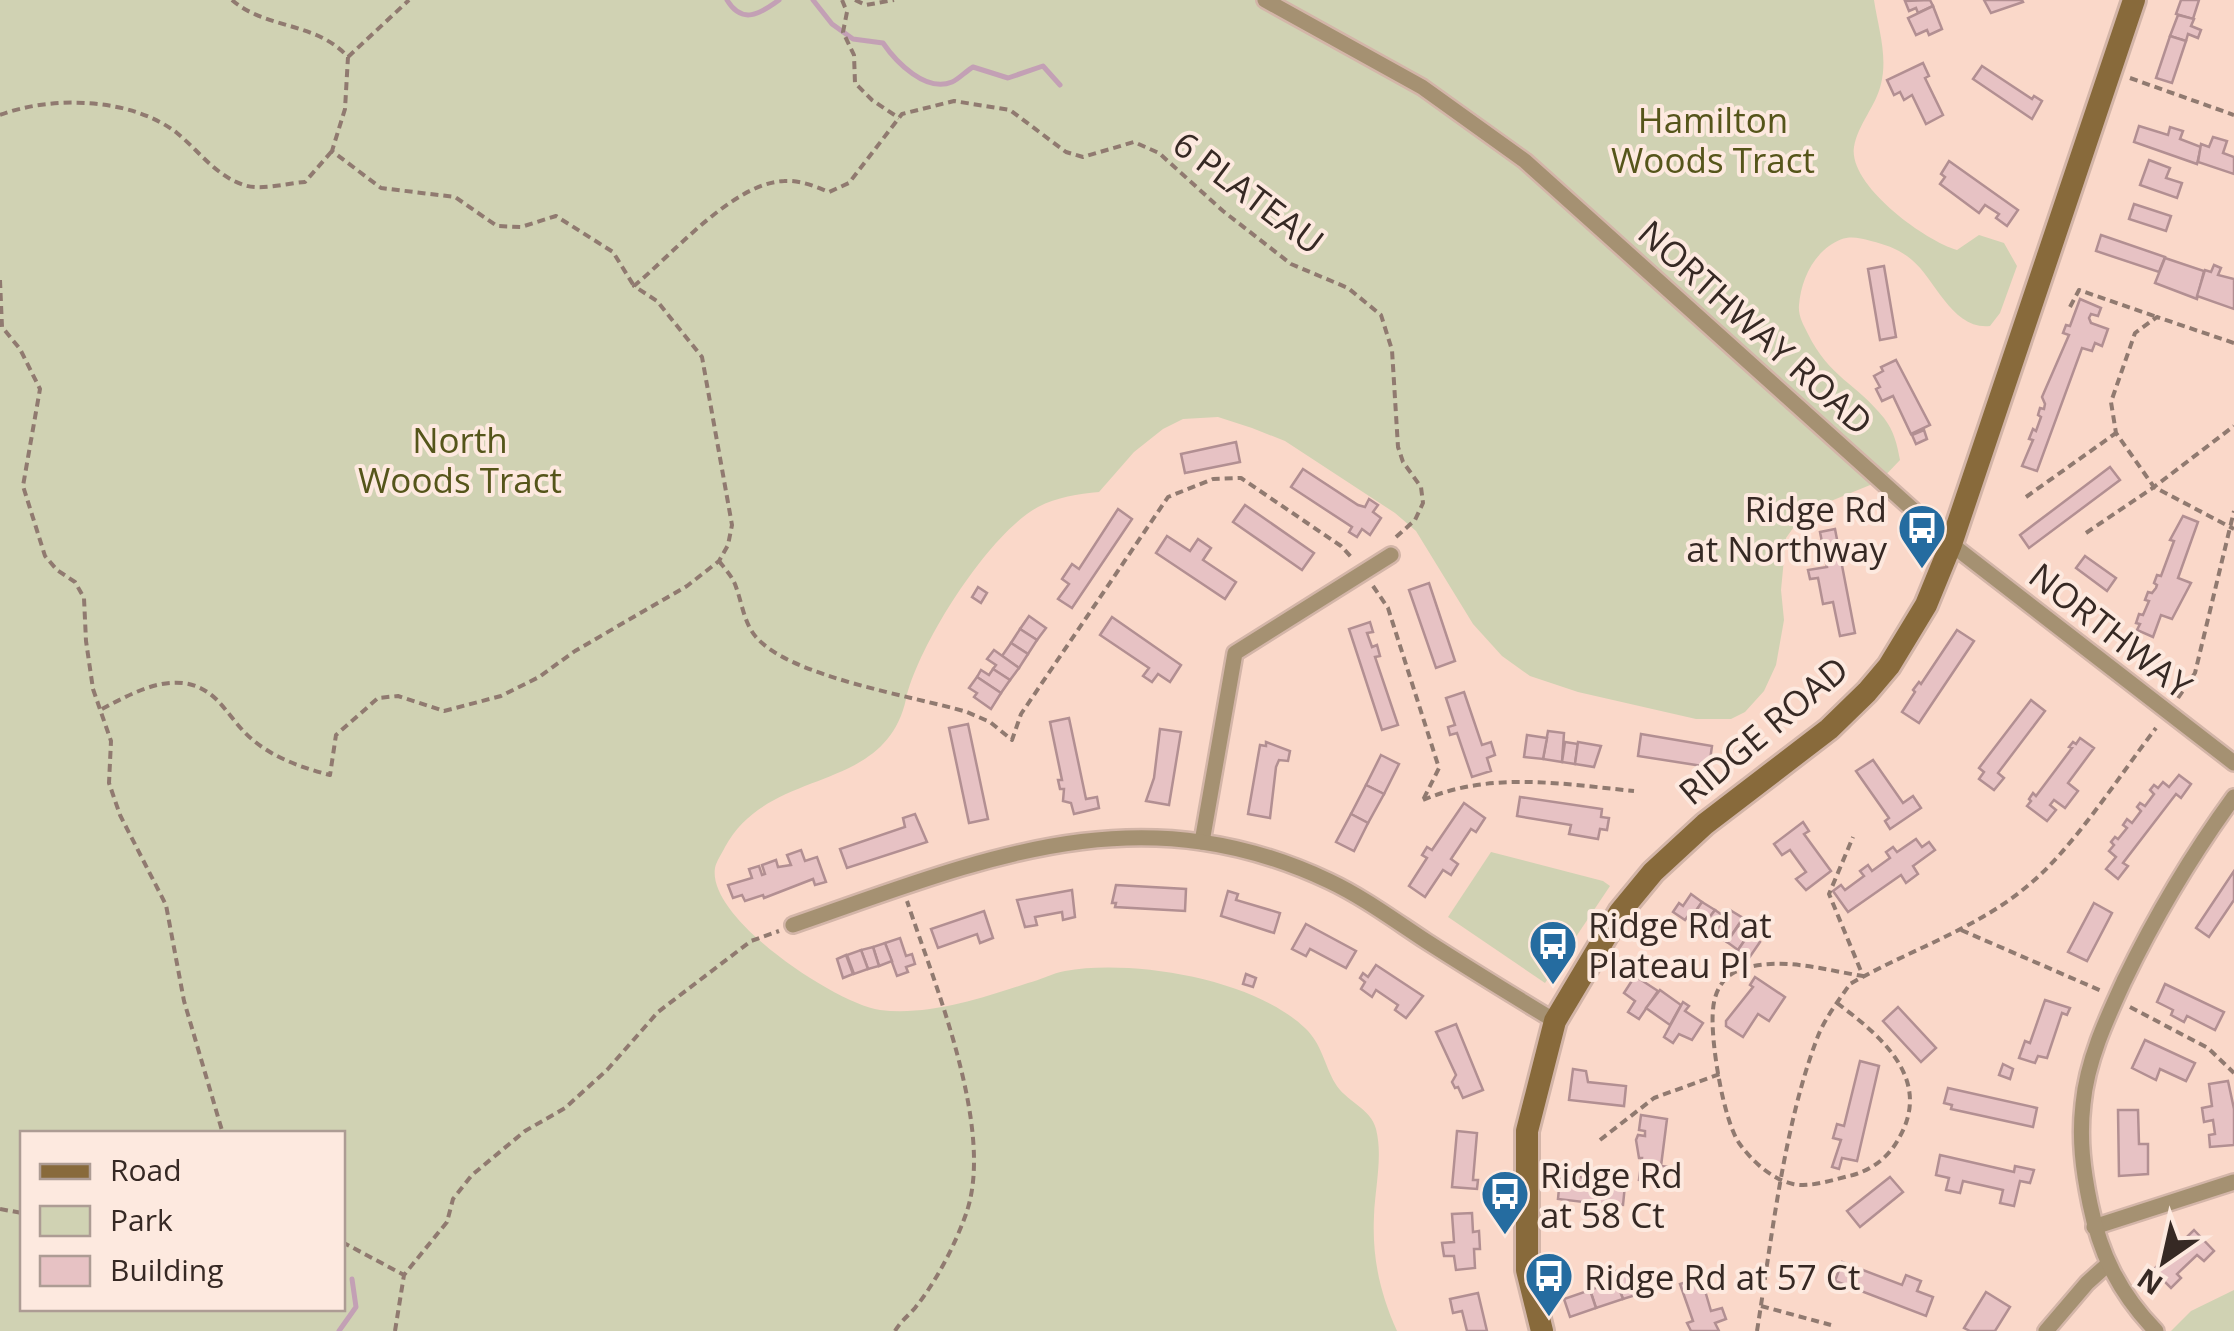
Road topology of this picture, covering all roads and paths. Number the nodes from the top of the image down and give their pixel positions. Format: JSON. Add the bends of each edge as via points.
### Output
{"nodes":[{"id":1,"x":232,"y":0,"type":"edge"},
{"id":2,"x":409,"y":0,"type":"edge"},
{"id":3,"x":842,"y":0,"type":"edge"},
{"id":4,"x":855,"y":0,"type":"edge"},
{"id":5,"x":894,"y":0,"type":"edge"},
{"id":6,"x":1265,"y":0,"type":"edge"},
{"id":7,"x":2134,"y":0,"type":"edge"},
{"id":8,"x":348,"y":57,"type":"junction"},
{"id":9,"x":2110,"y":71,"type":"junction"},
{"id":10,"x":2234,"y":114,"type":"edge"},
{"id":11,"x":0,"y":115,"type":"edge"},
{"id":12,"x":899,"y":118,"type":"junction"},
{"id":13,"x":332,"y":151,"type":"junction"},
{"id":14,"x":0,"y":280,"type":"edge"},
{"id":15,"x":634,"y":286,"type":"junction"},
{"id":16,"x":2070,"y":307,"type":"dead end"},
{"id":17,"x":2158,"y":317,"type":"junction"},
{"id":18,"x":2234,"y":343,"type":"edge"},
{"id":19,"x":2234,"y":426,"type":"edge"},
{"id":20,"x":2116,"y":433,"type":"junction"},
{"id":21,"x":2154,"y":488,"type":"junction"},
{"id":22,"x":2026,"y":496,"type":"dead end"},
{"id":23,"x":2234,"y":511,"type":"edge"},
{"id":24,"x":2232,"y":528,"type":"edge"},
{"id":25,"x":2086,"y":533,"type":"dead end"},
{"id":26,"x":1950,"y":544,"type":"junction"},
{"id":27,"x":1392,"y":555,"type":"joint"},
{"id":28,"x":719,"y":561,"type":"junction"},
{"id":29,"x":1364,"y":572,"type":"junction"},
{"id":30,"x":2178,"y":698,"type":"dead end"},
{"id":31,"x":102,"y":709,"type":"junction"},
{"id":32,"x":2156,"y":728,"type":"dead end"},
{"id":33,"x":2234,"y":763,"type":"edge"},
{"id":34,"x":1634,"y":791,"type":"dead end"},
{"id":35,"x":2234,"y":797,"type":"edge"},
{"id":36,"x":1853,"y":837,"type":"dead end"},
{"id":37,"x":1202,"y":842,"type":"junction"},
{"id":38,"x":903,"y":887,"type":"junction"},
{"id":39,"x":793,"y":925,"type":"joint"},
{"id":40,"x":1863,"y":976,"type":"junction"},
{"id":41,"x":1837,"y":1003,"type":"junction"},
{"id":42,"x":1554,"y":1022,"type":"junction"},
{"id":43,"x":1720,"y":1074,"type":"junction"},
{"id":44,"x":223,"y":1131,"type":"edge"},
{"id":45,"x":1600,"y":1140,"type":"dead end"},
{"id":46,"x":1783,"y":1180,"type":"junction"},
{"id":47,"x":2234,"y":1182,"type":"edge"},
{"id":48,"x":2094,"y":1227,"type":"junction"},
{"id":49,"x":345,"y":1245,"type":"edge"},
{"id":50,"x":2107,"y":1265,"type":"junction"},
{"id":51,"x":404,"y":1275,"type":"junction"},
{"id":52,"x":1761,"y":1306,"type":"junction"},
{"id":53,"x":1831,"y":1325,"type":"dead end"},
{"id":54,"x":395,"y":1331,"type":"edge"},
{"id":55,"x":894,"y":1331,"type":"edge"},
{"id":56,"x":1542,"y":1331,"type":"edge"},
{"id":57,"x":1757,"y":1331,"type":"edge"},
{"id":58,"x":2046,"y":1331,"type":"edge"},
{"id":59,"x":2156,"y":1331,"type":"edge"}],
"edges":[{"from":1,"to":8,"type":"path","via":[[312,31]]},
{"from":2,"to":8,"type":"path"},
{"from":3,"to":12,"type":"path","via":[[854,83]]},
{"from":4,"to":5,"type":"path"},
{"from":6,"to":26,"type":"street","name":"NORTHWAY ROAD","via":[[1422,88],[1525,161]]},
{"from":7,"to":9,"type":"street","name":"RIDGE ROAD"},
{"from":8,"to":13,"type":"path","via":[[345,109]]},
{"from":9,"to":10,"type":"path"},
{"from":9,"to":26,"type":"street","name":"RIDGE ROAD"},
{"from":11,"to":13,"type":"path","via":[[74,104],[144,113],[248,187],[305,182]]},
{"from":12,"to":15,"type":"path","via":[[849,182],[829,192],[782,180],[749,192]]},
{"from":12,"to":27,"type":"path","name":"6 PLATEAU","via":[[954,101],[1010,110],[1066,152],[1082,156],[1134,142],[1159,153],[1290,264],[1348,288],[1382,315],[1394,364],[1398,446],[1422,487],[1423,503],[1416,520],[1389,544]]},
{"from":13,"to":15,"type":"path","via":[[381,188],[455,197],[497,226],[521,228],[556,216],[613,252]]},
{"from":14,"to":31,"type":"path","via":[[2,327],[40,389],[23,486],[45,556],[84,598],[92,689]]},
{"from":15,"to":28,"type":"path","via":[[657,302],[702,357],[732,525]]},
{"from":16,"to":17,"type":"path","via":[[2079,290]]},
{"from":17,"to":18,"type":"path"},
{"from":17,"to":20,"type":"path","via":[[2135,334],[2111,402]]},
{"from":19,"to":21,"type":"path"},
{"from":20,"to":21,"type":"path"},
{"from":20,"to":22,"type":"path"},
{"from":21,"to":24,"type":"path"},
{"from":21,"to":25,"type":"path"},
{"from":23,"to":24,"type":"path"},
{"from":24,"to":30,"type":"path","via":[[2195,673]]},
{"from":26,"to":33,"type":"street","name":"NORTHWAY"},
{"from":26,"to":42,"type":"street","name":"RIDGE ROAD","via":[[1926,605],[1868,692],[1653,872],[1620,912]]},
{"from":27,"to":29,"type":"street"},
{"from":28,"to":29,"type":"path","via":[[756,636],[780,656],[808,670],[966,712],[1012,740],[1021,714],[1168,497],[1192,485],[1241,478],[1342,546]]},
{"from":28,"to":31,"type":"path","via":[[502,696],[444,711],[398,696],[378,698],[336,735],[330,776],[256,742],[194,684],[167,682]]},
{"from":29,"to":34,"type":"path","via":[[1388,608],[1439,768],[1424,800],[1520,779]]},
{"from":29,"to":37,"type":"street","via":[[1235,654]]},
{"from":31,"to":44,"type":"path","via":[[111,742],[109,783],[166,905],[184,1000]]},
{"from":32,"to":40,"type":"path","via":[[2028,886]]},
{"from":35,"to":48,"type":"street","via":[[2170,890],[2100,1036],[2082,1102],[2082,1159]]},
{"from":36,"to":40,"type":"path","via":[[1829,894]]},
{"from":37,"to":38,"type":"street","via":[[1060,842]]},
{"from":37,"to":42,"type":"street","via":[[1275,859],[1345,890]]},
{"from":38,"to":39,"type":"street"},
{"from":38,"to":55,"type":"path","via":[[964,1082],[974,1175],[956,1235]]},
{"from":39,"to":51,"type":"path","via":[[752,941],[658,1012],[565,1108],[472,1175],[452,1199],[447,1222]]},
{"from":40,"to":41,"type":"path"},
{"from":40,"to":43,"type":"path","via":[[1796,965],[1736,972],[1720,983],[1713,1010]]},
{"from":41,"to":46,"type":"path","via":[[1818,1034]]},
{"from":41,"to":46,"type":"path","via":[[1899,1061],[1909,1086],[1910,1120],[1894,1148],[1868,1170],[1807,1185]]},
{"from":42,"to":56,"type":"street","name":"RIDGE ROAD","via":[[1526,1131],[1527,1270]]},
{"from":43,"to":45,"type":"path","via":[[1654,1098]]},
{"from":43,"to":46,"type":"path","via":[[1738,1141],[1761,1168]]},
{"from":46,"to":52,"type":"path"},
{"from":47,"to":48,"type":"street"},
{"from":48,"to":50,"type":"street"},
{"from":49,"to":51,"type":"path"},
{"from":50,"to":58,"type":"street"},
{"from":50,"to":59,"type":"street"},
{"from":51,"to":54,"type":"path"},
{"from":52,"to":53,"type":"path"},
{"from":52,"to":57,"type":"path"}]}
